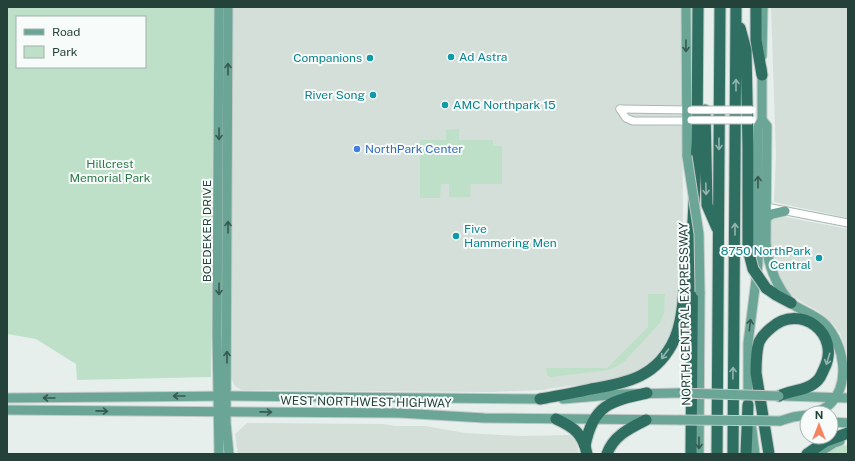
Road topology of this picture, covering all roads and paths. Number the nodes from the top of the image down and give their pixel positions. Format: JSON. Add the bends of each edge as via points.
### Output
{"nodes":[{"id":1,"x":686,"y":7,"type":"edge"},
{"id":2,"x":698,"y":7,"type":"edge"},
{"id":3,"x":704,"y":7,"type":"edge"},
{"id":4,"x":720,"y":7,"type":"edge"},
{"id":5,"x":756,"y":7,"type":"edge"},
{"id":6,"x":763,"y":7,"type":"edge"},
{"id":7,"x":736,"y":9,"type":"edge"},
{"id":8,"x":224,"y":11,"type":"edge"},
{"id":9,"x":762,"y":75,"type":"junction"},
{"id":10,"x":688,"y":110,"type":"junction"},
{"id":11,"x":762,"y":116,"type":"junction"},
{"id":12,"x":688,"y":120,"type":"junction"},
{"id":13,"x":766,"y":207,"type":"junction"},
{"id":14,"x":785,"y":211,"type":"junction"},
{"id":15,"x":766,"y":218,"type":"junction"},
{"id":16,"x":693,"y":222,"type":"junction"},
{"id":17,"x":848,"y":223,"type":"edge"},
{"id":18,"x":719,"y":232,"type":"junction"},
{"id":19,"x":791,"y":303,"type":"junction"},
{"id":20,"x":842,"y":364,"type":"junction"},
{"id":21,"x":848,"y":375,"type":"edge"},
{"id":22,"x":647,"y":393,"type":"junction"},
{"id":23,"x":222,"y":396,"type":"junction"},
{"id":24,"x":779,"y":396,"type":"junction"},
{"id":25,"x":7,"y":398,"type":"edge"},
{"id":26,"x":835,"y":398,"type":"junction"},
{"id":27,"x":848,"y":398,"type":"edge"},
{"id":28,"x":540,"y":399,"type":"junction"},
{"id":29,"x":748,"y":405,"type":"junction"},
{"id":30,"x":829,"y":405,"type":"edge"},
{"id":31,"x":7,"y":410,"type":"edge"},
{"id":32,"x":222,"y":411,"type":"junction"},
{"id":33,"x":799,"y":416,"type":"edge"},
{"id":34,"x":556,"y":419,"type":"junction"},
{"id":35,"x":595,"y":419,"type":"junction"},
{"id":36,"x":646,"y":420,"type":"junction"},
{"id":37,"x":780,"y":421,"type":"junction"},
{"id":38,"x":799,"y":422,"type":"edge"},
{"id":39,"x":848,"y":433,"type":"edge"},
{"id":40,"x":848,"y":439,"type":"edge"},
{"id":41,"x":586,"y":450,"type":"edge"},
{"id":42,"x":219,"y":454,"type":"edge"},
{"id":43,"x":229,"y":454,"type":"edge"},
{"id":44,"x":607,"y":454,"type":"edge"},
{"id":45,"x":690,"y":454,"type":"edge"},
{"id":46,"x":699,"y":454,"type":"edge"},
{"id":47,"x":717,"y":454,"type":"edge"},
{"id":48,"x":733,"y":454,"type":"edge"},
{"id":49,"x":746,"y":454,"type":"edge"},
{"id":50,"x":754,"y":454,"type":"edge"},
{"id":51,"x":769,"y":454,"type":"edge"},
{"id":52,"x":808,"y":454,"type":"edge"},
{"id":53,"x":817,"y":454,"type":"edge"}],
"edges":[{"from":1,"to":10,"type":"main road","name":"NORTH CENTRAL EXPRESSWAY","one_way":true},
{"from":2,"to":16,"type":"highway","via":[[697,143]]},
{"from":3,"to":18,"type":"highway","one_way":true,"via":[[707,205]]},
{"from":4,"to":18,"type":"highway","one_way":true},
{"from":5,"to":9,"type":"highway","via":[[756,40]]},
{"from":6,"to":9,"type":"main road"},
{"from":7,"to":19,"type":"highway","bridge":true,"via":[[746,50],[748,249],[752,269],[766,288]]},
{"from":48,"to":7,"type":"highway","one_way":true},
{"from":8,"to":23,"type":"main road","name":"BOEDEKER DRIVE"},
{"from":9,"to":11,"type":"main road"},
{"from":10,"to":11,"type":"street","bridge":true,"via":[[752,110]]},
{"from":10,"to":12,"type":"main road","name":"NORTH CENTRAL EXPRESSWAY"},
{"from":10,"to":12,"type":"street","via":[[620,109],[626,118],[633,121]]},
{"from":11,"to":12,"type":"street","bridge":true,"via":[[752,120]]},
{"from":11,"to":13,"type":"main road","via":[[767,126]]},
{"from":29,"to":11,"type":"main road","one_way":true,"via":[[748,343],[758,264],[758,127]]},
{"from":12,"to":46,"type":"main road","name":"NORTH CENTRAL EXPRESSWAY","one_way":true,"bridge":true,"via":[[687,156],[698,223]]},
{"from":13,"to":14,"type":"street"},
{"from":13,"to":15,"type":"main road"},
{"from":14,"to":15,"type":"main road"},
{"from":14,"to":17,"type":"street"},
{"from":15,"to":19,"type":"main road","via":[[770,269]]},
{"from":16,"to":28,"type":"highway","one_way":true,"via":[[680,318],[675,338],[663,357],[645,373],[623,383]]},
{"from":16,"to":45,"type":"highway"},
{"from":18,"to":47,"type":"highway"},
{"from":19,"to":20,"type":"main road","via":[[825,324],[836,338]]},
{"from":20,"to":21,"type":"main road"},
{"from":20,"to":26,"type":"main road","via":[[843,380]]},
{"from":22,"to":24,"type":"main road","name":"WEST NORTHWEST HIGHWAY","bridge":true},
{"from":22,"to":28,"type":"main road","name":"WEST NORTHWEST HIGHWAY"},
{"from":22,"to":35,"type":"highway","via":[[618,399],[602,410]]},
{"from":23,"to":25,"type":"main road","name":"WEST NORTHWEST HIGHWAY","one_way":true},
{"from":23,"to":28,"type":"main road","name":"WEST NORTHWEST HIGHWAY"},
{"from":23,"to":32,"type":"main road","name":"BOEDEKER DRIVE"},
{"from":24,"to":26,"type":"main road","name":"WEST NORTHWEST HIGHWAY"},
{"from":51,"to":24,"type":"highway","one_way":true,"via":[[756,372],[760,342],[765,332],[777,322],[790,318],[802,319],[821,331],[830,353],[818,380],[804,389]]},
{"from":26,"to":27,"type":"main road","name":"WEST NORTHWEST HIGHWAY"},
{"from":26,"to":30,"type":"main road"},
{"from":29,"to":49,"type":"highway"},
{"from":29,"to":50,"type":"main road"},
{"from":31,"to":32,"type":"main road","name":"WEST NORTHWEST HIGHWAY","one_way":true},
{"from":32,"to":34,"type":"main road","name":"WEST NORTHWEST HIGHWAY","one_way":true,"via":[[399,413]]},
{"from":32,"to":42,"type":"main road"},
{"from":32,"to":43,"type":"main road"},
{"from":33,"to":37,"type":"main road"},
{"from":34,"to":35,"type":"main road","name":"WEST NORTHWEST HIGHWAY"},
{"from":34,"to":41,"type":"highway","via":[[576,430]]},
{"from":35,"to":36,"type":"main road","name":"WEST NORTHWEST HIGHWAY"},
{"from":35,"to":41,"type":"highway","via":[[587,436]]},
{"from":36,"to":37,"type":"main road","name":"WEST NORTHWEST HIGHWAY","bridge":true},
{"from":36,"to":44,"type":"highway","via":[[623,432]]},
{"from":37,"to":38,"type":"main road"},
{"from":39,"to":52,"type":"highway","via":[[826,441]]},
{"from":40,"to":53,"type":"main road","via":[[834,443]]}]}
